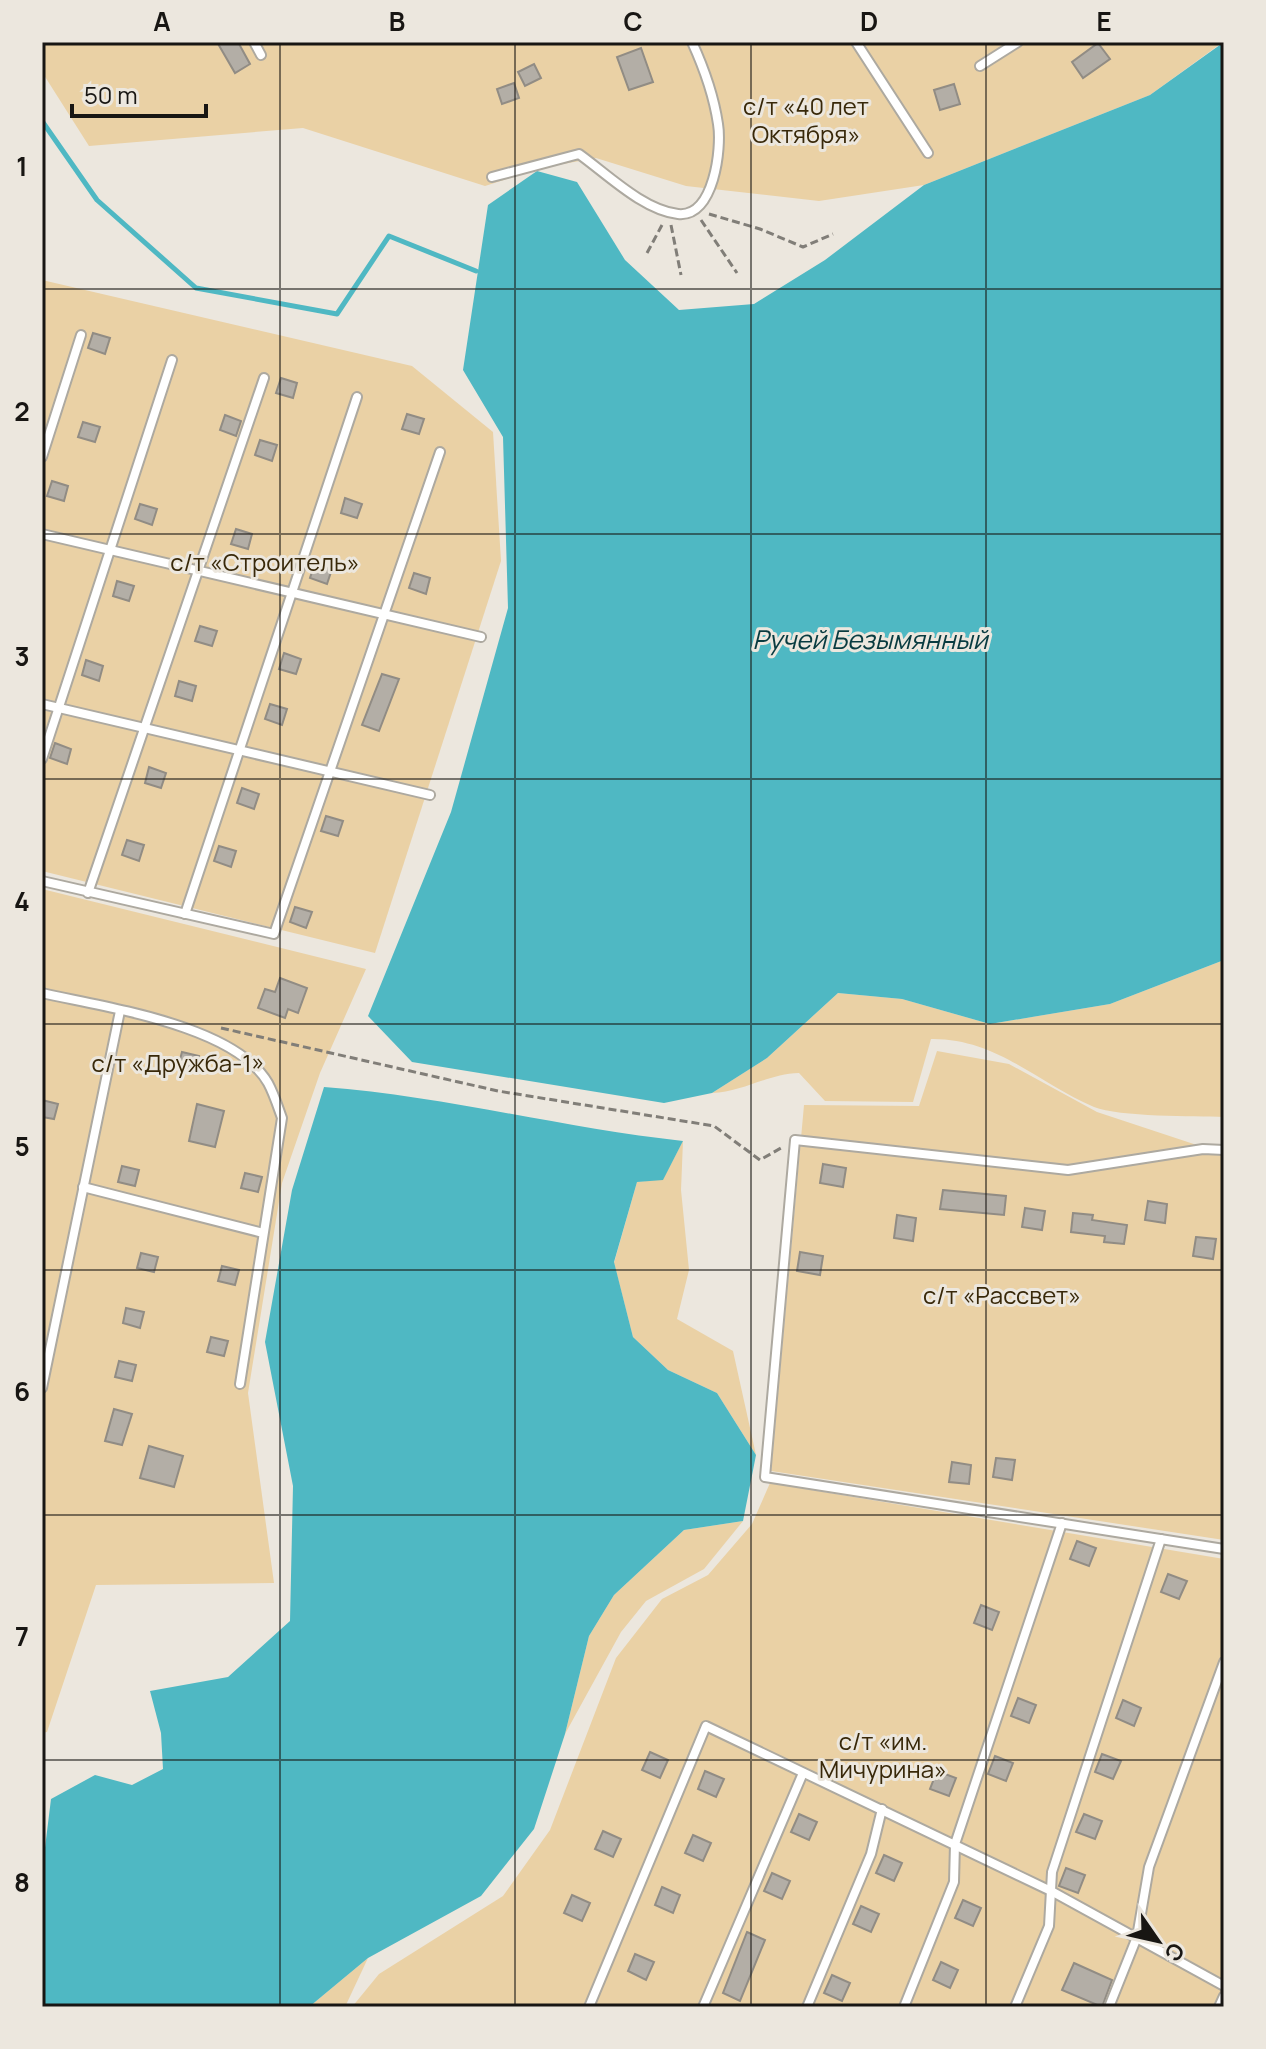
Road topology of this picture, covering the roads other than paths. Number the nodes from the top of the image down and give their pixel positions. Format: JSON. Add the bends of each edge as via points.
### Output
{"nodes":[{"id":1,"x":254,"y":42,"type":"edge"},
{"id":2,"x":692,"y":42,"type":"edge"},
{"id":3,"x":1018,"y":42,"type":"edge"},
{"id":4,"x":858,"y":43,"type":"edge"},
{"id":5,"x":261,"y":55,"type":"dead end"},
{"id":6,"x":980,"y":66,"type":"dead end"},
{"id":7,"x":928,"y":153,"type":"dead end"},
{"id":8,"x":492,"y":177,"type":"dead end"},
{"id":9,"x":81,"y":335,"type":"dead end"},
{"id":10,"x":172,"y":360,"type":"dead end"},
{"id":11,"x":264,"y":378,"type":"dead end"},
{"id":12,"x":357,"y":397,"type":"dead end"},
{"id":13,"x":440,"y":452,"type":"dead end"},
{"id":14,"x":42,"y":457,"type":"edge"},
{"id":15,"x":42,"y":534,"type":"edge"},
{"id":16,"x":113,"y":550,"type":"junction"},
{"id":17,"x":200,"y":571,"type":"junction"},
{"id":18,"x":292,"y":592,"type":"junction"},
{"id":19,"x":384,"y":614,"type":"junction"},
{"id":20,"x":481,"y":637,"type":"dead end"},
{"id":21,"x":42,"y":704,"type":"edge"},
{"id":22,"x":58,"y":708,"type":"junction"},
{"id":23,"x":144,"y":728,"type":"junction"},
{"id":24,"x":239,"y":751,"type":"junction"},
{"id":25,"x":42,"y":759,"type":"edge"},
{"id":26,"x":330,"y":772,"type":"junction"},
{"id":27,"x":430,"y":795,"type":"dead end"},
{"id":28,"x":42,"y":881,"type":"edge"},
{"id":29,"x":88,"y":893,"type":"junction"},
{"id":30,"x":185,"y":914,"type":"junction"},
{"id":31,"x":42,"y":993,"type":"edge"},
{"id":32,"x":120,"y":1011,"type":"junction"},
{"id":33,"x":1224,"y":1150,"type":"edge"},
{"id":34,"x":83,"y":1187,"type":"junction"},
{"id":35,"x":263,"y":1233,"type":"junction"},
{"id":36,"x":240,"y":1384,"type":"dead end"},
{"id":37,"x":42,"y":1388,"type":"edge"},
{"id":38,"x":1062,"y":1523,"type":"junction"},
{"id":39,"x":1161,"y":1539,"type":"junction"},
{"id":40,"x":1224,"y":1549,"type":"edge"},
{"id":41,"x":1224,"y":1662,"type":"edge"},
{"id":42,"x":803,"y":1773,"type":"junction"},
{"id":43,"x":882,"y":1809,"type":"junction"},
{"id":44,"x":955,"y":1844,"type":"junction"},
{"id":45,"x":1053,"y":1892,"type":"junction"},
{"id":46,"x":1137,"y":1937,"type":"junction"},
{"id":47,"x":1224,"y":1986,"type":"edge"},
{"id":48,"x":1224,"y":1996,"type":"edge"},
{"id":49,"x":589,"y":2007,"type":"edge"},
{"id":50,"x":703,"y":2007,"type":"edge"},
{"id":51,"x":807,"y":2007,"type":"edge"},
{"id":52,"x":904,"y":2007,"type":"edge"},
{"id":53,"x":1015,"y":2007,"type":"edge"},
{"id":54,"x":1109,"y":2007,"type":"edge"},
{"id":55,"x":1219,"y":2007,"type":"edge"}],
"edges":[{"from":1,"to":5,"type":"lane"},
{"from":2,"to":8,"type":"lane","via":[[718,124],[718,163],[706,199],[694,210],[683,215],[669,212],[579,154]]},
{"from":3,"to":6,"type":"lane"},
{"from":4,"to":7,"type":"lane"},
{"from":9,"to":14,"type":"lane"},
{"from":10,"to":16,"type":"lane"},
{"from":11,"to":17,"type":"lane"},
{"from":12,"to":18,"type":"lane"},
{"from":13,"to":19,"type":"lane"},
{"from":15,"to":16,"type":"lane"},
{"from":16,"to":17,"type":"lane"},
{"from":16,"to":22,"type":"lane"},
{"from":17,"to":18,"type":"lane"},
{"from":17,"to":23,"type":"lane"},
{"from":18,"to":19,"type":"lane"},
{"from":18,"to":24,"type":"lane"},
{"from":19,"to":20,"type":"lane"},
{"from":19,"to":26,"type":"lane"},
{"from":21,"to":22,"type":"lane"},
{"from":22,"to":23,"type":"lane"},
{"from":22,"to":25,"type":"lane"},
{"from":23,"to":24,"type":"lane"},
{"from":23,"to":29,"type":"lane"},
{"from":24,"to":26,"type":"lane"},
{"from":24,"to":30,"type":"lane"},
{"from":26,"to":27,"type":"lane"},
{"from":26,"to":30,"type":"lane","via":[[274,934]]},
{"from":28,"to":29,"type":"lane"},
{"from":29,"to":30,"type":"lane"},
{"from":31,"to":32,"type":"lane"},
{"from":32,"to":34,"type":"lane"},
{"from":32,"to":35,"type":"lane","via":[[187,1026],[241,1057],[268,1081],[282,1118]]},
{"from":33,"to":38,"type":"lane","via":[[1068,1170],[795,1140],[765,1477]]},
{"from":34,"to":35,"type":"lane"},
{"from":34,"to":37,"type":"lane"},
{"from":35,"to":36,"type":"lane"},
{"from":38,"to":39,"type":"lane"},
{"from":38,"to":44,"type":"lane"},
{"from":39,"to":40,"type":"lane"},
{"from":39,"to":45,"type":"lane","via":[[1052,1872]]},
{"from":41,"to":46,"type":"lane","via":[[1149,1867]]},
{"from":42,"to":43,"type":"lane"},
{"from":42,"to":49,"type":"lane","via":[[706,1726]]},
{"from":42,"to":50,"type":"lane"},
{"from":43,"to":44,"type":"lane"},
{"from":43,"to":51,"type":"lane","via":[[871,1854]]},
{"from":44,"to":45,"type":"lane"},
{"from":44,"to":52,"type":"lane","via":[[954,1882]]},
{"from":45,"to":46,"type":"lane"},
{"from":45,"to":53,"type":"lane","via":[[1049,1926]]},
{"from":46,"to":47,"type":"lane"},
{"from":46,"to":54,"type":"lane"},
{"from":48,"to":55,"type":"lane"}]}
